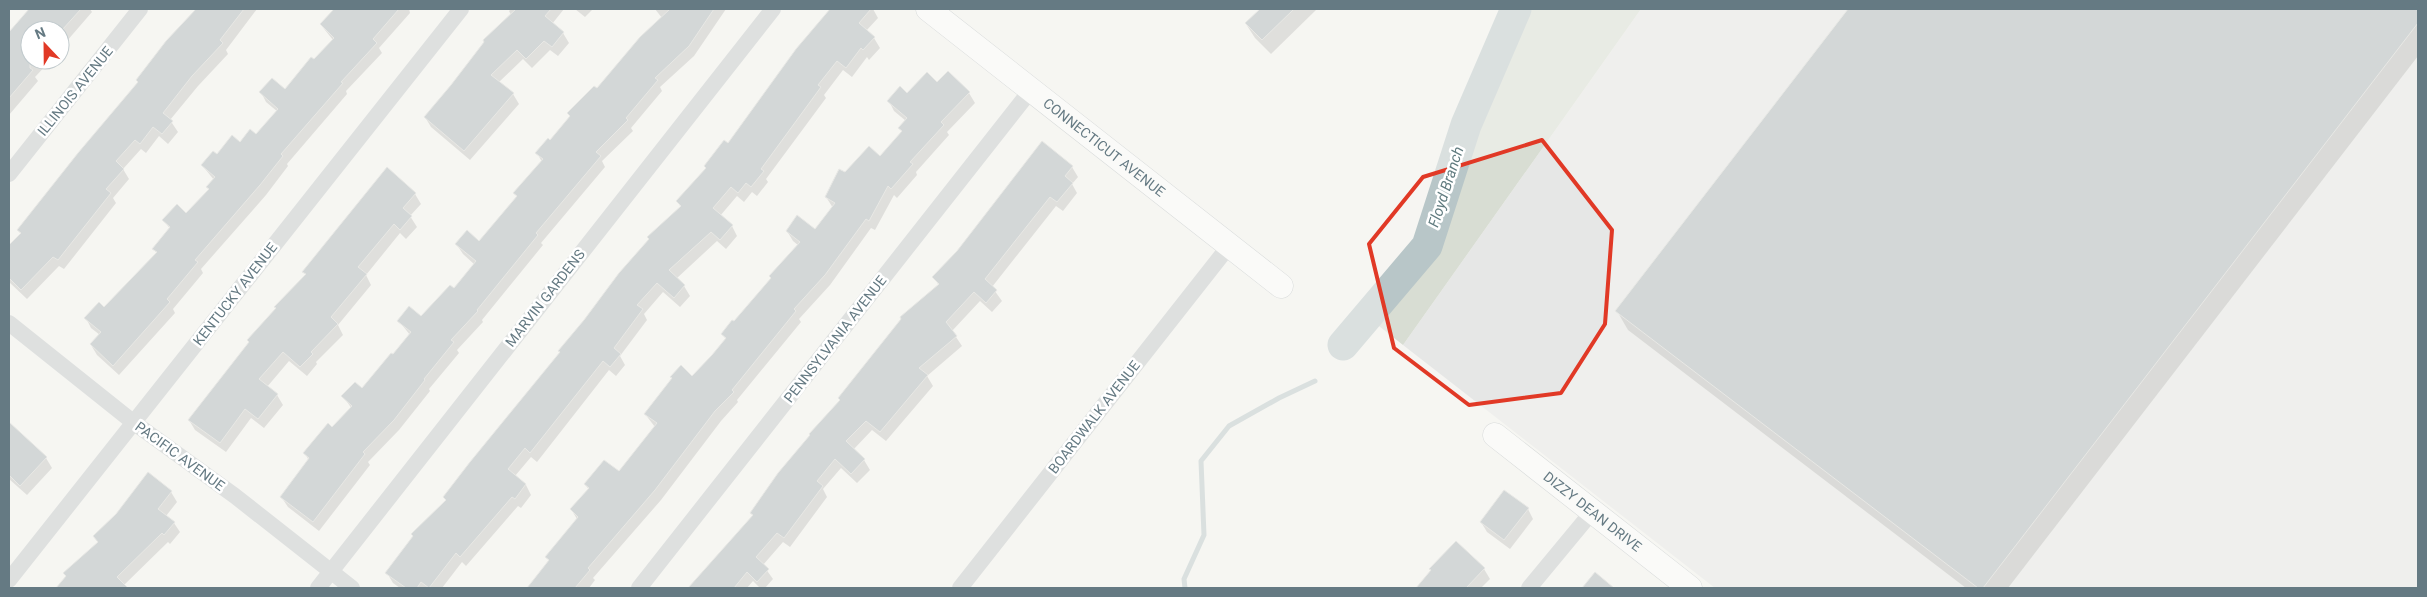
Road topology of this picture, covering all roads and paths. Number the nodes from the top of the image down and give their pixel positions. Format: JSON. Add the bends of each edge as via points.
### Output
{"nodes":[{"id":1,"x":140,"y":9,"type":"edge"},
{"id":2,"x":461,"y":9,"type":"edge"},
{"id":3,"x":772,"y":9,"type":"edge"},
{"id":4,"x":928,"y":9,"type":"edge"},
{"id":5,"x":1031,"y":90,"type":"junction"},
{"id":6,"x":9,"y":174,"type":"edge"},
{"id":7,"x":1229,"y":246,"type":"junction"},
{"id":8,"x":1281,"y":286,"type":"dead end"},
{"id":9,"x":9,"y":322,"type":"edge"},
{"id":10,"x":133,"y":422,"type":"junction"},
{"id":11,"x":1495,"y":435,"type":"dead end"},
{"id":12,"x":1592,"y":512,"type":"junction"},
{"id":13,"x":332,"y":571,"type":"junction"},
{"id":14,"x":9,"y":580,"type":"edge"},
{"id":15,"x":318,"y":588,"type":"edge"},
{"id":16,"x":352,"y":588,"type":"edge"},
{"id":17,"x":639,"y":588,"type":"edge"},
{"id":18,"x":960,"y":588,"type":"edge"},
{"id":19,"x":1529,"y":588,"type":"edge"},
{"id":20,"x":1690,"y":588,"type":"edge"}],
"edges":[{"from":1,"to":6,"type":"street","name":"ILLINOIS AVENUE"},
{"from":2,"to":10,"type":"street","name":"KENTUCKY AVENUE"},
{"from":3,"to":13,"type":"street","name":"MARVIN GARDENS"},
{"from":4,"to":5,"type":"street","name":"CONNECTICUT AVENUE"},
{"from":5,"to":7,"type":"street","name":"CONNECTICUT AVENUE"},
{"from":5,"to":17,"type":"street","name":"PENNSYLVANIA AVENUE"},
{"from":7,"to":8,"type":"street","name":"CONNECTICUT AVENUE"},
{"from":7,"to":18,"type":"street","name":"BOARDWALK AVENUE"},
{"from":9,"to":10,"type":"street","name":"PACIFIC AVENUE"},
{"from":10,"to":13,"type":"street","name":"PACIFIC AVENUE"},
{"from":10,"to":14,"type":"street","name":"KENTUCKY AVENUE"},
{"from":11,"to":12,"type":"street","name":"DIZZY DEAN DRIVE"},
{"from":12,"to":19,"type":"street"},
{"from":12,"to":20,"type":"street","name":"DIZZY DEAN DRIVE"},
{"from":13,"to":15,"type":"street","name":"MARVIN GARDENS"},
{"from":13,"to":16,"type":"street","name":"PACIFIC AVENUE"}]}
